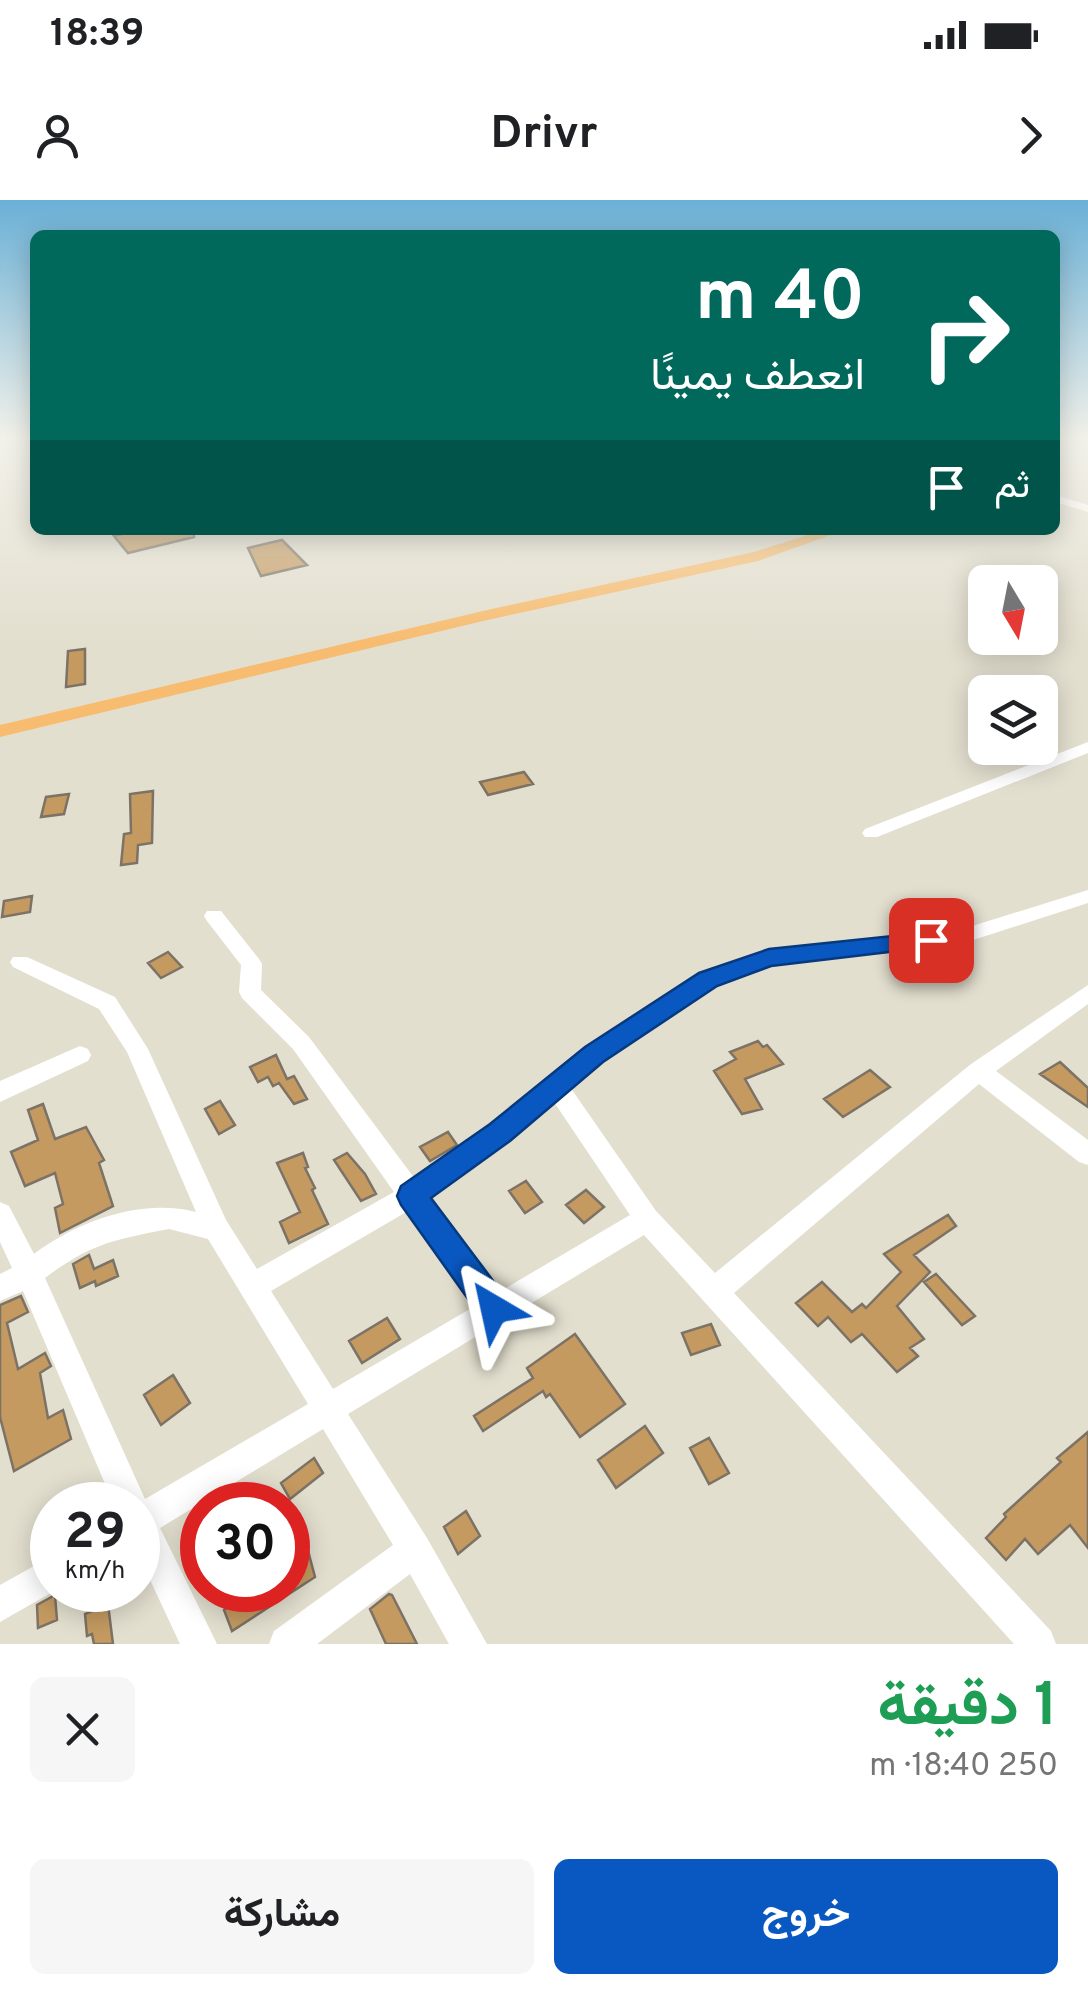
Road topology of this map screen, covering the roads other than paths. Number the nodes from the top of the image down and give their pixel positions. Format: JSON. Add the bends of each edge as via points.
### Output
{"nodes":[{"id":1,"x":823,"y":535,"type":"edge"},
{"id":2,"x":0,"y":732,"type":"edge"},
{"id":3,"x":1088,"y":747,"type":"edge"},
{"id":4,"x":1080,"y":761,"type":"edge"},
{"id":5,"x":871,"y":833,"type":"dead end"},
{"id":6,"x":1088,"y":896,"type":"edge"},
{"id":7,"x":214,"y":916,"type":"dead end"},
{"id":8,"x":20,"y":962,"type":"dead end"},
{"id":9,"x":1088,"y":993,"type":"edge"},
{"id":10,"x":80,"y":1056,"type":"dead end"},
{"id":11,"x":979,"y":1071,"type":"junction"},
{"id":12,"x":555,"y":1084,"type":"junction"},
{"id":13,"x":0,"y":1092,"type":"edge"},
{"id":14,"x":1088,"y":1154,"type":"edge"},
{"id":15,"x":412,"y":1196,"type":"junction"},
{"id":16,"x":0,"y":1214,"type":"edge"},
{"id":17,"x":646,"y":1218,"type":"junction"},
{"id":18,"x":217,"y":1229,"type":"junction"},
{"id":19,"x":29,"y":1274,"type":"junction"},
{"id":20,"x":252,"y":1287,"type":"junction"},
{"id":21,"x":0,"y":1288,"type":"edge"},
{"id":22,"x":714,"y":1292,"type":"junction"},
{"id":23,"x":494,"y":1309,"type":"junction"},
{"id":24,"x":326,"y":1409,"type":"junction"},
{"id":25,"x":121,"y":1482,"type":"edge"},
{"id":26,"x":160,"y":1508,"type":"edge"},
{"id":27,"x":415,"y":1550,"type":"junction"},
{"id":28,"x":160,"y":1565,"type":"edge"},
{"id":29,"x":30,"y":1586,"type":"edge"},
{"id":30,"x":0,"y":1604,"type":"edge"},
{"id":31,"x":199,"y":1644,"type":"edge"},
{"id":32,"x":286,"y":1644,"type":"edge"},
{"id":33,"x":469,"y":1644,"type":"edge"},
{"id":34,"x":1038,"y":1644,"type":"edge"}],
"edges":[{"from":1,"to":2,"type":"main road","via":[[758,556]]},
{"from":3,"to":4,"type":"street"},
{"from":4,"to":5,"type":"street"},
{"from":6,"to":12,"type":"street","via":[[967,935],[769,958],[708,980]]},
{"from":7,"to":15,"type":"street","via":[[252,964],[250,992],[301,1043]]},
{"from":8,"to":18,"type":"street","via":[[107,1003],[137,1049]]},
{"from":9,"to":11,"type":"street"},
{"from":10,"to":13,"type":"street"},
{"from":11,"to":14,"type":"street"},
{"from":11,"to":22,"type":"street"},
{"from":12,"to":15,"type":"street"},
{"from":12,"to":17,"type":"street"},
{"from":15,"to":20,"type":"street"},
{"from":15,"to":23,"type":"street"},
{"from":16,"to":19,"type":"street"},
{"from":17,"to":22,"type":"street"},
{"from":17,"to":23,"type":"street"},
{"from":18,"to":19,"type":"street","via":[[169,1217],[111,1228],[69,1244]]},
{"from":18,"to":20,"type":"street"},
{"from":19,"to":21,"type":"street"},
{"from":19,"to":25,"type":"street"},
{"from":20,"to":24,"type":"street"},
{"from":22,"to":34,"type":"street"},
{"from":23,"to":24,"type":"street"},
{"from":24,"to":26,"type":"street"},
{"from":24,"to":27,"type":"street"},
{"from":27,"to":32,"type":"street"},
{"from":27,"to":33,"type":"street"},
{"from":28,"to":31,"type":"street"},
{"from":29,"to":30,"type":"street"}]}
